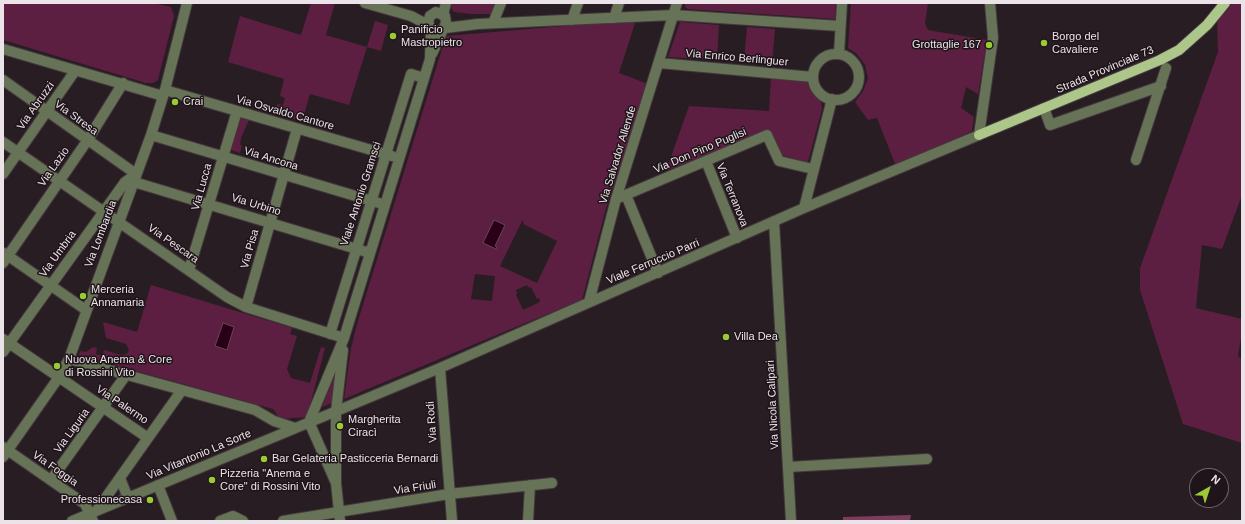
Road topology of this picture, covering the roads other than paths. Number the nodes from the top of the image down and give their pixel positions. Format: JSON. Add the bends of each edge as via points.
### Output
{"nodes":[{"id":1,"x":187,"y":3,"type":"edge"},
{"id":2,"x":438,"y":3,"type":"edge"},
{"id":3,"x":446,"y":3,"type":"edge"},
{"id":4,"x":501,"y":3,"type":"edge"},
{"id":5,"x":578,"y":3,"type":"edge"},
{"id":6,"x":620,"y":3,"type":"edge"},
{"id":7,"x":671,"y":3,"type":"edge"},
{"id":8,"x":677,"y":3,"type":"edge"},
{"id":9,"x":842,"y":3,"type":"edge"},
{"id":10,"x":990,"y":3,"type":"edge"},
{"id":11,"x":1225,"y":3,"type":"edge"},
{"id":12,"x":370,"y":4,"type":"edge"},
{"id":13,"x":673,"y":15,"type":"junction"},
{"id":14,"x":614,"y":18,"type":"junction"},
{"id":15,"x":572,"y":20,"type":"junction"},
{"id":16,"x":437,"y":22,"type":"junction"},
{"id":17,"x":493,"y":23,"type":"junction"},
{"id":18,"x":840,"y":26,"type":"junction"},
{"id":19,"x":3,"y":49,"type":"edge"},
{"id":20,"x":839,"y":54,"type":"junction"},
{"id":21,"x":659,"y":63,"type":"junction"},
{"id":22,"x":1166,"y":68,"type":"dead end"},
{"id":23,"x":75,"y":71,"type":"junction"},
{"id":24,"x":813,"y":77,"type":"junction"},
{"id":25,"x":424,"y":78,"type":"junction"},
{"id":26,"x":3,"y":80,"type":"edge"},
{"id":27,"x":123,"y":83,"type":"junction"},
{"id":28,"x":1161,"y":86,"type":"junction"},
{"id":29,"x":164,"y":93,"type":"junction"},
{"id":30,"x":832,"y":99,"type":"junction"},
{"id":31,"x":1044,"y":108,"type":"junction"},
{"id":32,"x":47,"y":111,"type":"junction"},
{"id":33,"x":237,"y":111,"type":"junction"},
{"id":34,"x":298,"y":129,"type":"junction"},
{"id":35,"x":151,"y":135,"type":"junction"},
{"id":36,"x":979,"y":135,"type":"junction"},
{"id":37,"x":87,"y":140,"type":"junction"},
{"id":38,"x":3,"y":142,"type":"edge"},
{"id":39,"x":18,"y":152,"type":"junction"},
{"id":40,"x":387,"y":155,"type":"junction"},
{"id":41,"x":223,"y":157,"type":"junction"},
{"id":42,"x":399,"y":159,"type":"junction"},
{"id":43,"x":1136,"y":160,"type":"dead end"},
{"id":44,"x":706,"y":161,"type":"junction"},
{"id":45,"x":813,"y":169,"type":"junction"},
{"id":46,"x":3,"y":174,"type":"edge"},
{"id":47,"x":284,"y":175,"type":"junction"},
{"id":48,"x":135,"y":178,"type":"junction"},
{"id":49,"x":60,"y":180,"type":"junction"},
{"id":50,"x":621,"y":197,"type":"junction"},
{"id":51,"x":373,"y":202,"type":"junction"},
{"id":52,"x":210,"y":204,"type":"junction"},
{"id":53,"x":385,"y":205,"type":"junction"},
{"id":54,"x":804,"y":208,"type":"junction"},
{"id":55,"x":104,"y":210,"type":"junction"},
{"id":56,"x":119,"y":221,"type":"junction"},
{"id":57,"x":774,"y":221,"type":"junction"},
{"id":58,"x":271,"y":222,"type":"junction"},
{"id":59,"x":737,"y":238,"type":"junction"},
{"id":60,"x":357,"y":248,"type":"junction"},
{"id":61,"x":370,"y":253,"type":"junction"},
{"id":62,"x":5,"y":258,"type":"edge"},
{"id":63,"x":189,"y":270,"type":"junction"},
{"id":64,"x":658,"y":273,"type":"junction"},
{"id":65,"x":49,"y":286,"type":"junction"},
{"id":66,"x":588,"y":302,"type":"junction"},
{"id":67,"x":246,"y":307,"type":"junction"},
{"id":68,"x":86,"y":310,"type":"junction"},
{"id":69,"x":330,"y":334,"type":"junction"},
{"id":70,"x":344,"y":338,"type":"junction"},
{"id":71,"x":6,"y":341,"type":"edge"},
{"id":72,"x":3,"y":352,"type":"edge"},
{"id":73,"x":69,"y":359,"type":"junction"},
{"id":74,"x":440,"y":368,"type":"junction"},
{"id":75,"x":126,"y":375,"type":"junction"},
{"id":76,"x":59,"y":377,"type":"junction"},
{"id":77,"x":182,"y":390,"type":"junction"},
{"id":78,"x":104,"y":408,"type":"junction"},
{"id":79,"x":336,"y":411,"type":"junction"},
{"id":80,"x":266,"y":415,"type":"junction"},
{"id":81,"x":309,"y":422,"type":"junction"},
{"id":82,"x":295,"y":428,"type":"junction"},
{"id":83,"x":274,"y":436,"type":"junction"},
{"id":84,"x":148,"y":438,"type":"junction"},
{"id":85,"x":5,"y":451,"type":"edge"},
{"id":86,"x":927,"y":459,"type":"dead end"},
{"id":87,"x":788,"y":467,"type":"junction"},
{"id":88,"x":120,"y":478,"type":"junction"},
{"id":89,"x":52,"y":480,"type":"junction"},
{"id":90,"x":552,"y":483,"type":"dead end"},
{"id":91,"x":336,"y":484,"type":"junction"},
{"id":92,"x":158,"y":485,"type":"junction"},
{"id":93,"x":530,"y":485,"type":"junction"},
{"id":94,"x":449,"y":494,"type":"junction"},
{"id":95,"x":128,"y":498,"type":"junction"},
{"id":96,"x":93,"y":515,"type":"edge"},
{"id":97,"x":340,"y":517,"type":"edge"},
{"id":98,"x":72,"y":521,"type":"edge"},
{"id":99,"x":172,"y":521,"type":"edge"},
{"id":100,"x":220,"y":521,"type":"edge"},
{"id":101,"x":243,"y":521,"type":"edge"},
{"id":102,"x":283,"y":521,"type":"edge"},
{"id":103,"x":452,"y":521,"type":"edge"},
{"id":104,"x":528,"y":521,"type":"edge"},
{"id":105,"x":791,"y":521,"type":"edge"}],
"edges":[{"from":1,"to":29,"type":"street","name":"Via Lombardia"},
{"from":2,"to":16,"type":"street"},
{"from":3,"to":16,"type":"street"},
{"from":4,"to":17,"type":"street"},
{"from":5,"to":15,"type":"street"},
{"from":6,"to":14,"type":"street"},
{"from":7,"to":13,"type":"street"},
{"from":8,"to":13,"type":"street","name":"Via Salvador Allende"},
{"from":9,"to":18,"type":"street"},
{"from":10,"to":36,"type":"street","via":[[994,38]]},
{"from":11,"to":31,"type":"main road","name":"Strada Provinciale 73","via":[[1207,25],[1179,50]]},
{"from":12,"to":16,"type":"street"},
{"from":13,"to":14,"type":"street"},
{"from":13,"to":18,"type":"street"},
{"from":13,"to":21,"type":"street","name":"Via Salvador Allende"},
{"from":14,"to":15,"type":"street"},
{"from":15,"to":17,"type":"street"},
{"from":16,"to":17,"type":"street"},
{"from":16,"to":25,"type":"street"},
{"from":18,"to":20,"type":"street"},
{"from":19,"to":23,"type":"street","name":"Via Osvaldo Cantore"},
{"from":20,"to":24,"type":"street","via":[[823,58],[816,66]]},
{"from":20,"to":30,"type":"street","via":[[853,62],[858,72],[858,83],[848,96]]},
{"from":21,"to":24,"type":"street","name":"Via Enrico Berlinguer"},
{"from":21,"to":50,"type":"street","name":"Via Salvador Allende"},
{"from":22,"to":28,"type":"street"},
{"from":23,"to":27,"type":"street","name":"Via Osvaldo Cantore"},
{"from":23,"to":32,"type":"street","name":"Via Abruzzi"},
{"from":24,"to":30,"type":"street","via":[[818,92]]},
{"from":25,"to":40,"type":"street","name":"Viale Antonio Gramsci","via":[[411,74]]},
{"from":25,"to":42,"type":"street"},
{"from":26,"to":32,"type":"street","name":"Via Stresa"},
{"from":27,"to":29,"type":"street","name":"Via Osvaldo Cantore"},
{"from":27,"to":37,"type":"street","name":"Via Lazio"},
{"from":28,"to":31,"type":"street","via":[[1050,125]]},
{"from":28,"to":43,"type":"street"},
{"from":29,"to":33,"type":"street","name":"Via Osvaldo Cantore"},
{"from":29,"to":35,"type":"street","name":"Via Lombardia"},
{"from":30,"to":45,"type":"street"},
{"from":31,"to":36,"type":"main road","name":"Strada Provinciale 73"},
{"from":32,"to":37,"type":"street","name":"Via Stresa"},
{"from":32,"to":39,"type":"street","name":"Via Abruzzi"},
{"from":33,"to":34,"type":"street","name":"Via Osvaldo Cantore"},
{"from":33,"to":41,"type":"street","name":"Via Lucca"},
{"from":34,"to":40,"type":"street","name":"Via Osvaldo Cantore"},
{"from":34,"to":47,"type":"street","name":"Via Pisa"},
{"from":35,"to":41,"type":"street","name":"Via Ancona"},
{"from":35,"to":48,"type":"street","name":"Via Lombardia"},
{"from":36,"to":54,"type":"street","name":"Viale Ferruccio Parri"},
{"from":37,"to":48,"type":"street","name":"Via Stresa"},
{"from":37,"to":49,"type":"street","name":"Via Lazio"},
{"from":38,"to":39,"type":"street","name":"Via Pescara"},
{"from":39,"to":46,"type":"street","name":"Via Abruzzi"},
{"from":39,"to":49,"type":"street","name":"Via Pescara"},
{"from":40,"to":42,"type":"street","name":"Via Osvaldo Cantore"},
{"from":40,"to":51,"type":"street","name":"Viale Antonio Gramsci"},
{"from":41,"to":47,"type":"street","name":"Via Ancona"},
{"from":41,"to":52,"type":"street","name":"Via Lucca"},
{"from":42,"to":53,"type":"street"},
{"from":44,"to":45,"type":"street","name":"Via Don Pino Puglisi","via":[[767,135],[779,161]]},
{"from":44,"to":50,"type":"street","name":"Via Don Pino Puglisi"},
{"from":44,"to":59,"type":"street","name":"Via Terranova"},
{"from":45,"to":54,"type":"street"},
{"from":47,"to":51,"type":"street","name":"Via Ancona"},
{"from":47,"to":58,"type":"street","name":"Via Pisa"},
{"from":48,"to":52,"type":"street","name":"Via Urbino"},
{"from":48,"to":55,"type":"street","name":"Via Umbria","via":[[125,182]]},
{"from":48,"to":56,"type":"street","name":"Via Lombardia"},
{"from":49,"to":55,"type":"street","name":"Via Pescara"},
{"from":49,"to":62,"type":"street","name":"Via Lazio"},
{"from":50,"to":64,"type":"street"},
{"from":50,"to":66,"type":"street","name":"Via Salvador Allende"},
{"from":51,"to":53,"type":"street","name":"Via Ancona"},
{"from":51,"to":60,"type":"street","name":"Viale Antonio Gramsci"},
{"from":52,"to":58,"type":"street","name":"Via Urbino"},
{"from":52,"to":63,"type":"street","name":"Via Lucca"},
{"from":53,"to":61,"type":"street"},
{"from":54,"to":57,"type":"street","name":"Viale Ferruccio Parri"},
{"from":55,"to":56,"type":"street","name":"Via Pescara"},
{"from":55,"to":65,"type":"street","name":"Via Umbria"},
{"from":56,"to":63,"type":"street","name":"Via Pescara"},
{"from":56,"to":68,"type":"street","name":"Via Lombardia"},
{"from":57,"to":59,"type":"street","name":"Viale Ferruccio Parri"},
{"from":57,"to":87,"type":"street","name":"Via Nicola Calipari"},
{"from":58,"to":60,"type":"street","name":"Via Urbino"},
{"from":58,"to":67,"type":"street","name":"Via Pisa"},
{"from":59,"to":64,"type":"street","name":"Viale Ferruccio Parri"},
{"from":60,"to":61,"type":"street","name":"Via Urbino"},
{"from":60,"to":69,"type":"street","name":"Viale Antonio Gramsci"},
{"from":61,"to":70,"type":"street"},
{"from":62,"to":65,"type":"street"},
{"from":63,"to":67,"type":"street","name":"Via Pescara"},
{"from":64,"to":66,"type":"street","name":"Viale Ferruccio Parri"},
{"from":65,"to":68,"type":"street"},
{"from":65,"to":71,"type":"street","name":"Via Umbria"},
{"from":66,"to":74,"type":"street","name":"Viale Ferruccio Parri"},
{"from":67,"to":69,"type":"street","name":"Via Pescara"},
{"from":68,"to":73,"type":"street","name":"Via Lombardia"},
{"from":69,"to":70,"type":"street","name":"Via Pescara"},
{"from":70,"to":79,"type":"street"},
{"from":70,"to":81,"type":"street"},
{"from":71,"to":72,"type":"street","name":"Via Umbria"},
{"from":71,"to":76,"type":"street","name":"Via Palermo"},
{"from":73,"to":75,"type":"street"},
{"from":73,"to":76,"type":"street","name":"Via Lombardia"},
{"from":74,"to":79,"type":"street","name":"Viale Ferruccio Parri"},
{"from":74,"to":94,"type":"street","name":"Via Rodi"},
{"from":75,"to":77,"type":"street"},
{"from":75,"to":78,"type":"street","name":"Via Liguria"},
{"from":76,"to":78,"type":"street","name":"Via Palermo"},
{"from":76,"to":85,"type":"street","name":"Via Lombardia"},
{"from":77,"to":80,"type":"street"},
{"from":77,"to":84,"type":"street"},
{"from":78,"to":84,"type":"street","name":"Via Palermo"},
{"from":78,"to":89,"type":"street","name":"Via Liguria"},
{"from":79,"to":81,"type":"street","name":"Via Vitantonio La Sorte"},
{"from":79,"to":91,"type":"street"},
{"from":80,"to":82,"type":"street","via":[[274,421]]},
{"from":80,"to":83,"type":"street"},
{"from":81,"to":82,"type":"street","name":"Via Vitantonio La Sorte"},
{"from":81,"to":91,"type":"street"},
{"from":82,"to":83,"type":"street","name":"Via Vitantonio La Sorte"},
{"from":83,"to":92,"type":"street","name":"Via Vitantonio La Sorte"},
{"from":84,"to":88,"type":"street"},
{"from":85,"to":89,"type":"street","name":"Via Foggia"},
{"from":86,"to":87,"type":"street"},
{"from":87,"to":105,"type":"street","name":"Via Nicola Calipari"},
{"from":88,"to":95,"type":"street"},
{"from":88,"to":96,"type":"street"},
{"from":89,"to":96,"type":"street","name":"Via Foggia","via":[[85,504]]},
{"from":90,"to":93,"type":"street","name":"Via Friuli"},
{"from":91,"to":97,"type":"street"},
{"from":92,"to":95,"type":"street","name":"Via Vitantonio La Sorte"},
{"from":92,"to":99,"type":"street"},
{"from":93,"to":94,"type":"street","name":"Via Friuli"},
{"from":93,"to":104,"type":"street"},
{"from":94,"to":97,"type":"street","name":"Via Friuli"},
{"from":94,"to":103,"type":"street","name":"Via Rodi"},
{"from":95,"to":96,"type":"street","name":"Via Vitantonio La Sorte"},
{"from":96,"to":98,"type":"street","name":"Via Vitantonio La Sorte"},
{"from":97,"to":102,"type":"street","name":"Via Friuli"},
{"from":100,"to":101,"type":"street","via":[[233,516]]}]}
